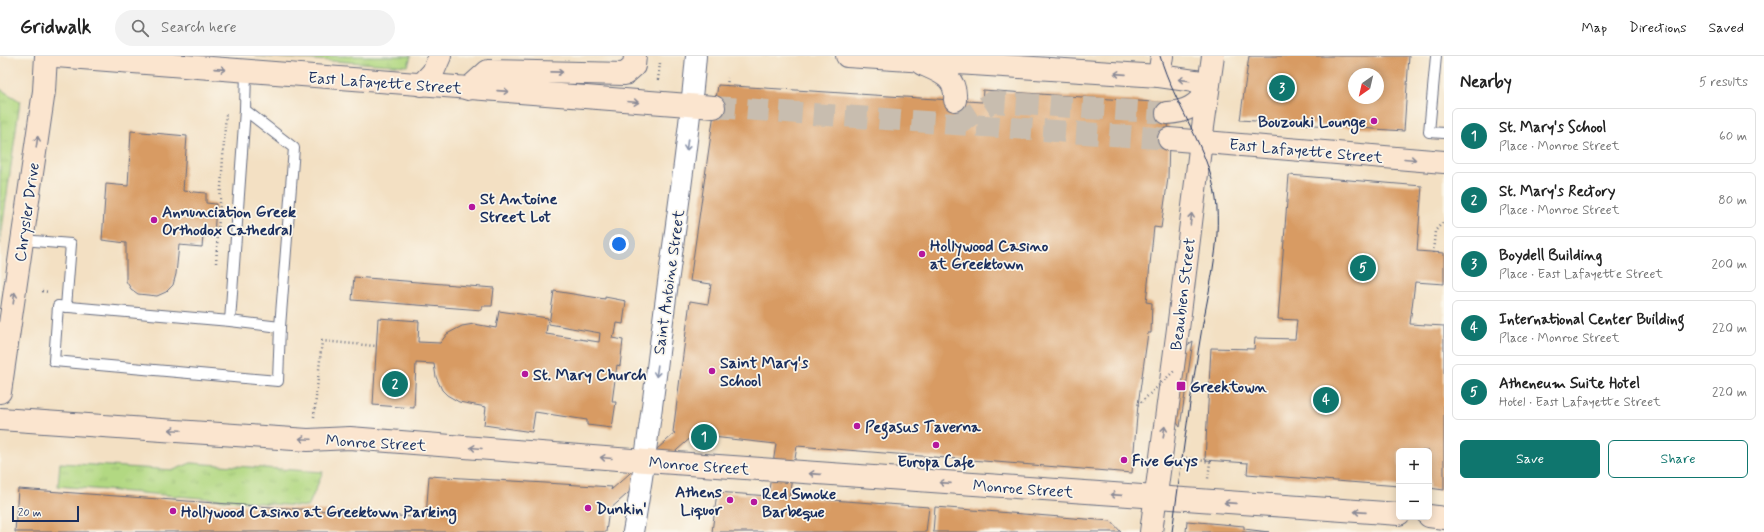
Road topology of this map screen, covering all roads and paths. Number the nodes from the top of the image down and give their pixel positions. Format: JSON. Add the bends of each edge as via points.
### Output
{"nodes":[{"id":1,"x":46,"y":56,"type":"edge"},
{"id":2,"x":56,"y":56,"type":"edge"},
{"id":3,"x":440,"y":56,"type":"edge"},
{"id":4,"x":635,"y":56,"type":"edge"},
{"id":5,"x":696,"y":56,"type":"edge"},
{"id":6,"x":847,"y":56,"type":"edge"},
{"id":7,"x":1213,"y":56,"type":"edge"},
{"id":8,"x":1436,"y":56,"type":"edge"},
{"id":9,"x":107,"y":58,"type":"edge"},
{"id":10,"x":916,"y":61,"type":"junction"},
{"id":11,"x":660,"y":63,"type":"dead end"},
{"id":12,"x":1161,"y":66,"type":"edge"},
{"id":13,"x":246,"y":71,"type":"junction"},
{"id":14,"x":728,"y":78,"type":"dead end"},
{"id":15,"x":658,"y":82,"type":"dead end"},
{"id":16,"x":421,"y":85,"type":"junction"},
{"id":17,"x":727,"y":86,"type":"dead end"},
{"id":18,"x":1209,"y":86,"type":"junction"},
{"id":19,"x":468,"y":88,"type":"junction"},
{"id":20,"x":955,"y":100,"type":"dead end"},
{"id":21,"x":691,"y":106,"type":"junction"},
{"id":22,"x":227,"y":107,"type":"dead end"},
{"id":23,"x":714,"y":107,"type":"tunnel mouth"},
{"id":24,"x":245,"y":110,"type":"junction"},
{"id":25,"x":1167,"y":113,"type":"tunnel mouth"},
{"id":26,"x":1444,"y":133,"type":"edge"},
{"id":27,"x":1169,"y":139,"type":"tunnel mouth"},
{"id":28,"x":1200,"y":141,"type":"junction"},
{"id":29,"x":1444,"y":162,"type":"edge"},
{"id":30,"x":1444,"y":221,"type":"edge"},
{"id":31,"x":22,"y":240,"type":"junction"},
{"id":32,"x":1433,"y":253,"type":"dead end"},
{"id":33,"x":216,"y":266,"type":"dead end"},
{"id":34,"x":42,"y":291,"type":"dead end"},
{"id":35,"x":67,"y":293,"type":"junction"},
{"id":36,"x":66,"y":306,"type":"junction"},
{"id":37,"x":230,"y":321,"type":"junction"},
{"id":38,"x":280,"y":327,"type":"junction"},
{"id":39,"x":376,"y":346,"type":"dead end"},
{"id":40,"x":1174,"y":371,"type":"dead end"},
{"id":41,"x":0,"y":392,"type":"edge"},
{"id":42,"x":1138,"y":405,"type":"dead end"},
{"id":43,"x":0,"y":419,"type":"edge"},
{"id":44,"x":314,"y":423,"type":"dead end"},
{"id":45,"x":1181,"y":457,"type":"dead end"},
{"id":46,"x":645,"y":461,"type":"junction"},
{"id":47,"x":1210,"y":465,"type":"dead end"},
{"id":48,"x":1155,"y":498,"type":"junction"},
{"id":49,"x":1396,"y":514,"type":"edge"},
{"id":50,"x":1432,"y":516,"type":"edge"},
{"id":51,"x":1444,"y":518,"type":"edge"},
{"id":52,"x":633,"y":532,"type":"edge"},
{"id":53,"x":1151,"y":532,"type":"edge"}],
"edges":[{"from":31,"to":1,"type":"street","name":"Chrysler Drive","one_way":true,"via":[[44,91]]},
{"from":2,"to":9,"type":"street","name":"East Lafayette Street"},
{"from":3,"to":16,"type":"street","via":[[433,72]]},
{"from":19,"to":4,"type":"street","one_way":true,"via":[[488,71],[625,74],[634,66]]},
{"from":5,"to":21,"type":"street","name":"Saint Antoine Street"},
{"from":6,"to":10,"type":"street"},
{"from":7,"to":18,"type":"street","name":"Beaubien Street"},
{"from":8,"to":26,"type":"lane","via":[[1428,132]]},
{"from":9,"to":13,"type":"street","name":"East Lafayette Street","one_way":true},
{"from":12,"to":10,"type":"street","one_way":true},
{"from":10,"to":20,"type":"street","via":[[943,73],[951,81],[956,92]]},
{"from":11,"to":15,"type":"path"},
{"from":18,"to":12,"type":"street","one_way":true},
{"from":13,"to":16,"type":"street","name":"East Lafayette Street"},
{"from":13,"to":24,"type":"lane"},
{"from":14,"to":17,"type":"path"},
{"from":16,"to":19,"type":"street","name":"East Lafayette Street"},
{"from":18,"to":25,"type":"street","via":[[1202,100],[1194,106],[1180,112]]},
{"from":18,"to":28,"type":"street","name":"Beaubien Street"},
{"from":19,"to":21,"type":"street","name":"East Lafayette Street","one_way":true},
{"from":21,"to":23,"type":"street","name":"East Lafayette Street"},
{"from":21,"to":46,"type":"street","name":"Saint Antoine Street","one_way":true},
{"from":22,"to":33,"type":"path"},
{"from":24,"to":37,"type":"lane"},
{"from":24,"to":38,"type":"lane","via":[[294,148]]},
{"from":27,"to":28,"type":"street","name":"East Lafayette Street"},
{"from":28,"to":29,"type":"street","name":"East Lafayette Street","one_way":true},
{"from":48,"to":28,"type":"street","name":"Beaubien Street","one_way":true},
{"from":30,"to":32,"type":"path","via":[[1435,232]]},
{"from":31,"to":35,"type":"lane","via":[[71,244]]},
{"from":41,"to":31,"type":"street","name":"Chrysler Drive","one_way":true},
{"from":34,"to":35,"type":"path"},
{"from":35,"to":36,"type":"lane"},
{"from":36,"to":37,"type":"lane"},
{"from":36,"to":38,"type":"lane","via":[[58,306],[54,361],[278,380]]},
{"from":37,"to":38,"type":"lane"},
{"from":39,"to":44,"type":"path","via":[[322,341]]},
{"from":40,"to":42,"type":"path","bridge":true},
{"from":46,"to":43,"type":"street","name":"Monroe Street","one_way":true,"via":[[350,438],[308,440]]},
{"from":45,"to":47,"type":"path","via":[[1210,462]]},
{"from":48,"to":46,"type":"street","name":"Monroe Street","one_way":true},
{"from":46,"to":52,"type":"street","name":"Saint Antoine Street"},
{"from":49,"to":48,"type":"street","name":"Monroe Street","one_way":true},
{"from":48,"to":53,"type":"street","name":"Beaubien Street"},
{"from":50,"to":51,"type":"street"}]}
